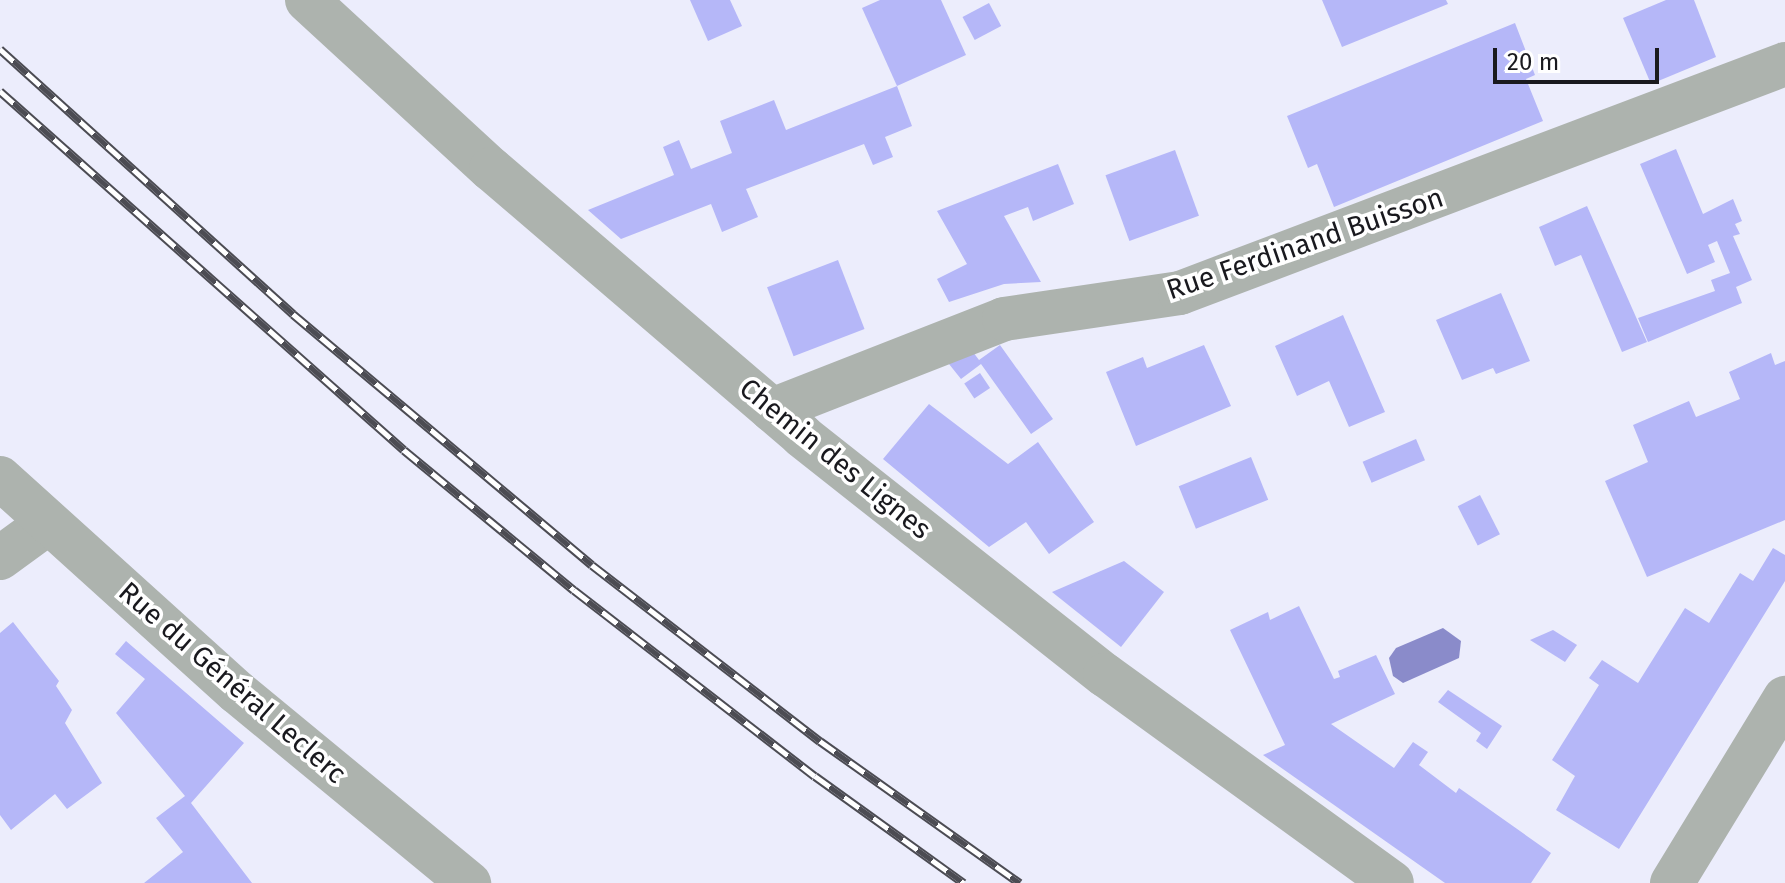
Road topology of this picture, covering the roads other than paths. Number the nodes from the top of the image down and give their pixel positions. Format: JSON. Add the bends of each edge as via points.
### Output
{"nodes":[{"id":1,"x":307,"y":0,"type":"edge"},
{"id":2,"x":1785,"y":64,"type":"edge"},
{"id":3,"x":772,"y":410,"type":"junction"},
{"id":4,"x":0,"y":478,"type":"edge"},
{"id":5,"x":48,"y":523,"type":"junction"},
{"id":6,"x":0,"y":558,"type":"edge"},
{"id":7,"x":1785,"y":698,"type":"edge"},
{"id":8,"x":469,"y":883,"type":"edge"},
{"id":9,"x":1392,"y":883,"type":"edge"},
{"id":10,"x":1672,"y":883,"type":"edge"}],
"edges":[{"from":1,"to":3,"type":"street","name":"Chemin des Lignes","via":[[491,169]]},
{"from":2,"to":3,"type":"street","name":"Rue Ferdinand Buisson","via":[[1180,293],[1004,319]]},
{"from":3,"to":9,"type":"street","name":"Chemin des Lignes","via":[[1105,675]]},
{"from":4,"to":5,"type":"street","name":"Rue du Général Leclerc"},
{"from":5,"to":6,"type":"street"},
{"from":5,"to":8,"type":"street","name":"Rue du Général Leclerc","via":[[237,692]]},
{"from":7,"to":10,"type":"street"}]}
